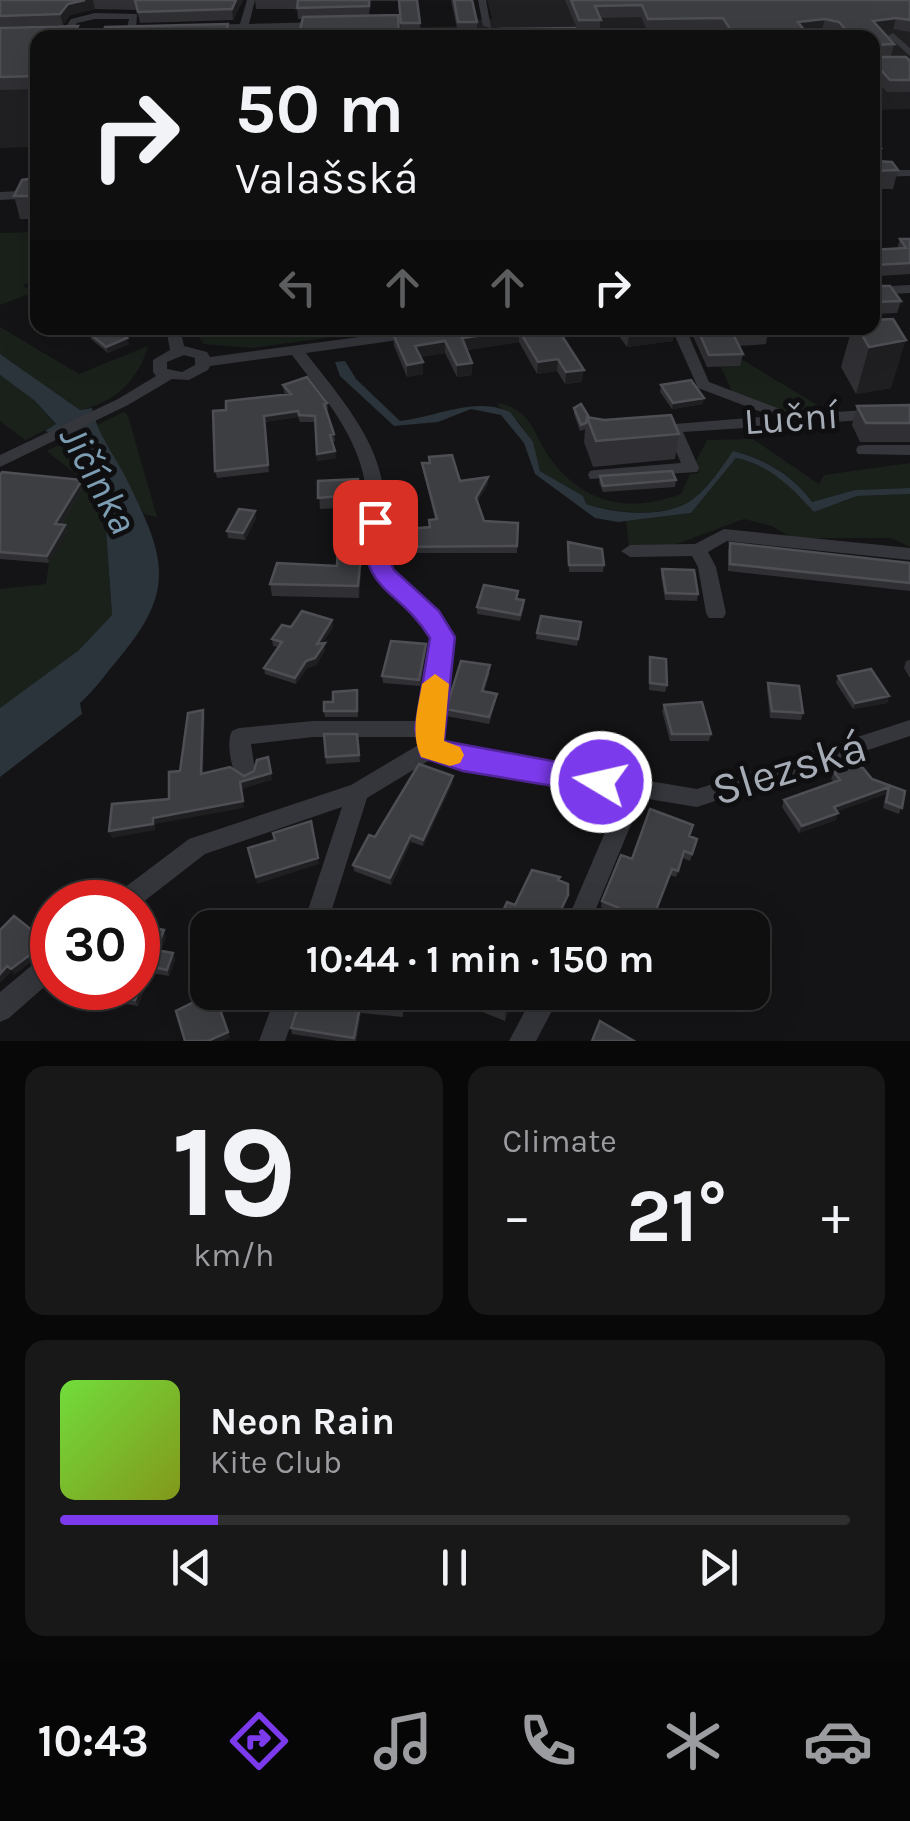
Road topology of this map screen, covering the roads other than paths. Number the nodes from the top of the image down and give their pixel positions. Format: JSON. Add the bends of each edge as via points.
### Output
{"nodes":[{"id":1,"x":251,"y":0,"type":"edge"},
{"id":2,"x":482,"y":0,"type":"edge"},
{"id":3,"x":279,"y":9,"type":"dead end"},
{"id":4,"x":332,"y":25,"type":"edge"},
{"id":5,"x":488,"y":26,"type":"dead end"},
{"id":6,"x":277,"y":27,"type":"junction"},
{"id":7,"x":190,"y":28,"type":"edge"},
{"id":8,"x":131,"y":30,"type":"edge"},
{"id":9,"x":145,"y":30,"type":"edge"},
{"id":10,"x":216,"y":30,"type":"edge"},
{"id":11,"x":244,"y":30,"type":"edge"},
{"id":12,"x":257,"y":30,"type":"edge"},
{"id":13,"x":894,"y":36,"type":"dead end"},
{"id":14,"x":910,"y":53,"type":"edge"},
{"id":15,"x":910,"y":62,"type":"edge"},
{"id":16,"x":891,"y":63,"type":"edge"},
{"id":17,"x":910,"y":173,"type":"edge"},
{"id":18,"x":880,"y":174,"type":"edge"},
{"id":19,"x":30,"y":194,"type":"edge"},
{"id":20,"x":0,"y":196,"type":"edge"},
{"id":21,"x":910,"y":289,"type":"edge"},
{"id":22,"x":880,"y":291,"type":"edge"},
{"id":23,"x":175,"y":335,"type":"edge"},
{"id":24,"x":407,"y":335,"type":"edge"},
{"id":25,"x":683,"y":335,"type":"edge"},
{"id":26,"x":178,"y":351,"type":"junction"},
{"id":27,"x":296,"y":351,"type":"junction"},
{"id":28,"x":205,"y":362,"type":"junction"},
{"id":29,"x":166,"y":376,"type":"junction"},
{"id":30,"x":910,"y":412,"type":"edge"},
{"id":31,"x":787,"y":417,"type":"junction"},
{"id":32,"x":673,"y":428,"type":"junction"},
{"id":33,"x":640,"y":430,"type":"edge"},
{"id":34,"x":864,"y":450,"type":"dead end"},
{"id":35,"x":910,"y":450,"type":"edge"},
{"id":36,"x":0,"y":462,"type":"edge"},
{"id":37,"x":596,"y":475,"type":"edge"},
{"id":38,"x":698,"y":550,"type":"junction"},
{"id":39,"x":630,"y":551,"type":"dead end"},
{"id":40,"x":910,"y":554,"type":"edge"},
{"id":41,"x":716,"y":612,"type":"dead end"},
{"id":42,"x":910,"y":728,"type":"edge"},
{"id":43,"x":430,"y":739,"type":"junction"},
{"id":44,"x":244,"y":770,"type":"dead end"},
{"id":45,"x":636,"y":788,"type":"junction"},
{"id":46,"x":358,"y":792,"type":"junction"},
{"id":47,"x":152,"y":880,"type":"edge"},
{"id":48,"x":320,"y":910,"type":"edge"},
{"id":49,"x":584,"y":910,"type":"edge"},
{"id":50,"x":30,"y":983,"type":"edge"},
{"id":51,"x":0,"y":1009,"type":"edge"},
{"id":52,"x":283,"y":1010,"type":"edge"},
{"id":53,"x":539,"y":1010,"type":"edge"},
{"id":54,"x":272,"y":1041,"type":"edge"},
{"id":55,"x":522,"y":1041,"type":"edge"}],
"edges":[{"from":1,"to":11,"type":"street"},
{"from":2,"to":5,"type":"street"},
{"from":3,"to":6,"type":"street"},
{"from":4,"to":6,"type":"street"},
{"from":6,"to":12,"type":"street"},
{"from":7,"to":10,"type":"street"},
{"from":8,"to":9,"type":"street"},
{"from":13,"to":14,"type":"street"},
{"from":15,"to":16,"type":"street"},
{"from":17,"to":18,"type":"street"},
{"from":19,"to":20,"type":"street"},
{"from":21,"to":22,"type":"street"},
{"from":23,"to":26,"type":"street"},
{"from":24,"to":27,"type":"street"},
{"from":25,"to":31,"type":"street","via":[[703,385]]},
{"from":26,"to":28,"type":"street","via":[[199,353]]},
{"from":26,"to":29,"type":"street","via":[[158,362]]},
{"from":27,"to":28,"type":"street"},
{"from":27,"to":43,"type":"street","via":[[356,430],[375,490],[374,555],[443,637]]},
{"from":28,"to":29,"type":"street","via":[[193,374]]},
{"from":29,"to":36,"type":"street"},
{"from":30,"to":31,"type":"street","name":"Luční"},
{"from":31,"to":32,"type":"street","name":"Luční"},
{"from":32,"to":33,"type":"street","name":"Luční"},
{"from":32,"to":37,"type":"street","via":[[691,468]]},
{"from":34,"to":35,"type":"street","name":"Luční"},
{"from":38,"to":39,"type":"street"},
{"from":38,"to":40,"type":"street","via":[[724,535]]},
{"from":38,"to":41,"type":"street"},
{"from":42,"to":45,"type":"street","name":"Slezská","via":[[697,798]]},
{"from":43,"to":44,"type":"street","name":"Slezská","via":[[313,729],[239,737]]},
{"from":43,"to":45,"type":"street","name":"Slezská","via":[[463,759]]},
{"from":43,"to":46,"type":"street"},
{"from":45,"to":49,"type":"street"},
{"from":46,"to":47,"type":"street","via":[[196,846]]},
{"from":46,"to":48,"type":"street"},
{"from":50,"to":51,"type":"street"},
{"from":52,"to":54,"type":"street"},
{"from":53,"to":55,"type":"street"}]}
